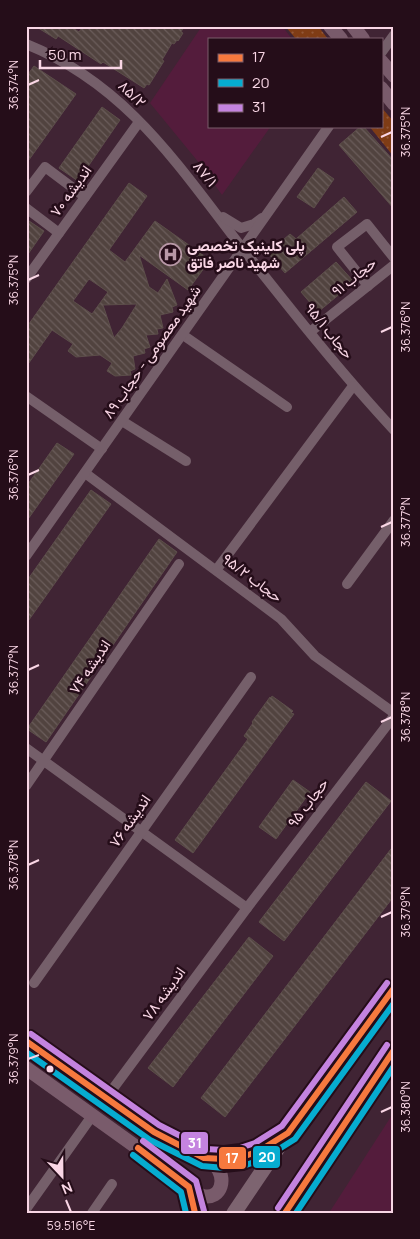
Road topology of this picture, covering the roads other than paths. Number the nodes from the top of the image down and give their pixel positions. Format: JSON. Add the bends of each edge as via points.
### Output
{"nodes":[{"id":1,"x":330,"y":26,"type":"edge"},
{"id":2,"x":353,"y":26,"type":"edge"},
{"id":3,"x":394,"y":35,"type":"edge"},
{"id":4,"x":339,"y":38,"type":"edge"},
{"id":5,"x":362,"y":38,"type":"edge"},
{"id":6,"x":26,"y":44,"type":"edge"},
{"id":7,"x":382,"y":51,"type":"edge"},
{"id":8,"x":382,"y":62,"type":"edge"},
{"id":9,"x":394,"y":76,"type":"edge"},
{"id":10,"x":382,"y":89,"type":"edge"},
{"id":11,"x":394,"y":104,"type":"edge"},
{"id":12,"x":139,"y":122,"type":"junction"},
{"id":13,"x":328,"y":128,"type":"edge"},
{"id":14,"x":26,"y":192,"type":"edge"},
{"id":15,"x":85,"y":197,"type":"junction"},
{"id":16,"x":26,"y":208,"type":"edge"},
{"id":17,"x":213,"y":209,"type":"junction"},
{"id":18,"x":269,"y":212,"type":"junction"},
{"id":19,"x":59,"y":233,"type":"junction"},
{"id":20,"x":243,"y":249,"type":"junction"},
{"id":21,"x":394,"y":258,"type":"edge"},
{"id":22,"x":394,"y":265,"type":"edge"},
{"id":23,"x":26,"y":279,"type":"edge"},
{"id":24,"x":368,"y":286,"type":"junction"},
{"id":25,"x":310,"y":332,"type":"junction"},
{"id":26,"x":182,"y":335,"type":"junction"},
{"id":27,"x":353,"y":386,"type":"junction"},
{"id":28,"x":26,"y":396,"type":"edge"},
{"id":29,"x":287,"y":407,"type":"dead end"},
{"id":30,"x":122,"y":421,"type":"junction"},
{"id":31,"x":393,"y":427,"type":"edge"},
{"id":32,"x":102,"y":450,"type":"junction"},
{"id":33,"x":186,"y":461,"type":"dead end"},
{"id":34,"x":85,"y":473,"type":"junction"},
{"id":35,"x":394,"y":520,"type":"edge"},
{"id":36,"x":26,"y":556,"type":"edge"},
{"id":37,"x":179,"y":564,"type":"dead end"},
{"id":38,"x":216,"y":569,"type":"junction"},
{"id":39,"x":347,"y":584,"type":"dead end"},
{"id":40,"x":251,"y":677,"type":"dead end"},
{"id":41,"x":394,"y":714,"type":"edge"},
{"id":42,"x":26,"y":748,"type":"edge"},
{"id":43,"x":44,"y":761,"type":"junction"},
{"id":44,"x":26,"y":786,"type":"edge"},
{"id":45,"x":141,"y":832,"type":"junction"},
{"id":46,"x":247,"y":908,"type":"junction"},
{"id":47,"x":34,"y":983,"type":"dead end"},
{"id":48,"x":394,"y":988,"type":"edge"},
{"id":49,"x":26,"y":1041,"type":"edge"},
{"id":50,"x":394,"y":1050,"type":"edge"},
{"id":51,"x":26,"y":1068,"type":"edge"},
{"id":52,"x":106,"y":1098,"type":"junction"},
{"id":53,"x":92,"y":1116,"type":"junction"},
{"id":54,"x":288,"y":1133,"type":"junction"},
{"id":55,"x":204,"y":1158,"type":"junction"},
{"id":56,"x":112,"y":1184,"type":"dead end"},
{"id":57,"x":189,"y":1187,"type":"junction"},
{"id":58,"x":26,"y":1209,"type":"edge"},
{"id":59,"x":92,"y":1213,"type":"edge"},
{"id":60,"x":195,"y":1213,"type":"edge"},
{"id":61,"x":234,"y":1213,"type":"edge"},
{"id":62,"x":285,"y":1213,"type":"edge"}],
"edges":[{"from":1,"to":4,"type":"main road"},
{"from":2,"to":5,"type":"main road"},
{"from":3,"to":7,"type":"street"},
{"from":6,"to":12,"type":"street","name":"۸۵/۲","via":[[47,52],[103,87]]},
{"from":8,"to":9,"type":"main road"},
{"from":10,"to":11,"type":"main road"},
{"from":12,"to":15,"type":"street","name":"اندیشه ۷۰"},
{"from":12,"to":17,"type":"street","name":"۸۷/۱"},
{"from":13,"to":18,"type":"street","name":"شهید معصومی - حجاب ۸۹"},
{"from":14,"to":15,"type":"street","via":[[46,167]]},
{"from":15,"to":19,"type":"street","name":"اندیشه ۷۰"},
{"from":16,"to":19,"type":"street"},
{"from":17,"to":18,"type":"street","via":[[241,228],[254,224]]},
{"from":17,"to":20,"type":"street","name":"۸۷/۱"},
{"from":18,"to":20,"type":"street","name":"شهید معصومی - حجاب ۸۹"},
{"from":19,"to":23,"type":"street","name":"اندیشه ۷۰"},
{"from":20,"to":25,"type":"street","name":"حجاب ۹۵/۱"},
{"from":20,"to":26,"type":"street","name":"شهید معصومی - حجاب ۸۹"},
{"from":21,"to":24,"type":"street","via":[[367,224],[338,247]]},
{"from":22,"to":24,"type":"street","name":"حجاب ۹۱"},
{"from":24,"to":25,"type":"street","name":"حجاب ۹۱"},
{"from":25,"to":27,"type":"street","name":"حجاب ۹۵/۱"},
{"from":26,"to":29,"type":"street"},
{"from":26,"to":30,"type":"street","name":"شهید معصومی - حجاب ۸۹"},
{"from":27,"to":31,"type":"street","name":"حجاب ۹۵/۱"},
{"from":27,"to":38,"type":"street"},
{"from":28,"to":32,"type":"street"},
{"from":30,"to":32,"type":"street","name":"شهید معصومی - حجاب ۸۹"},
{"from":30,"to":33,"type":"street"},
{"from":32,"to":34,"type":"street","name":"شهید معصومی - حجاب ۸۹"},
{"from":34,"to":36,"type":"street","name":"شهید معصومی - حجاب ۸۹"},
{"from":34,"to":38,"type":"street","name":"حجاب ۹۵/۲"},
{"from":35,"to":39,"type":"street"},
{"from":37,"to":43,"type":"street","name":"اندیشه ۷۴"},
{"from":38,"to":41,"type":"street","name":"حجاب ۹۵/۲","via":[[281,619],[315,656]]},
{"from":40,"to":45,"type":"street","name":"اندیشه ۷۶"},
{"from":41,"to":46,"type":"street","name":"حجاب ۹۵"},
{"from":42,"to":43,"type":"street"},
{"from":43,"to":44,"type":"street","name":"اندیشه ۷۴"},
{"from":43,"to":45,"type":"street"},
{"from":45,"to":46,"type":"street"},
{"from":45,"to":47,"type":"street","name":"اندیشه ۷۶"},
{"from":46,"to":52,"type":"street","name":"اندیشه ۷۸"},
{"from":48,"to":54,"type":"highway"},
{"from":49,"to":52,"type":"main road"},
{"from":50,"to":62,"type":"highway"},
{"from":51,"to":53,"type":"main road"},
{"from":52,"to":55,"type":"main road","via":[[154,1132]]},
{"from":53,"to":57,"type":"main road"},
{"from":53,"to":58,"type":"street"},
{"from":54,"to":55,"type":"main road","via":[[259,1151],[242,1157]]},
{"from":54,"to":61,"type":"highway"},
{"from":55,"to":57,"type":"main road","via":[[220,1170],[222,1184],[219,1190],[207,1196]]},
{"from":56,"to":59,"type":"street"},
{"from":57,"to":60,"type":"main road"}]}
